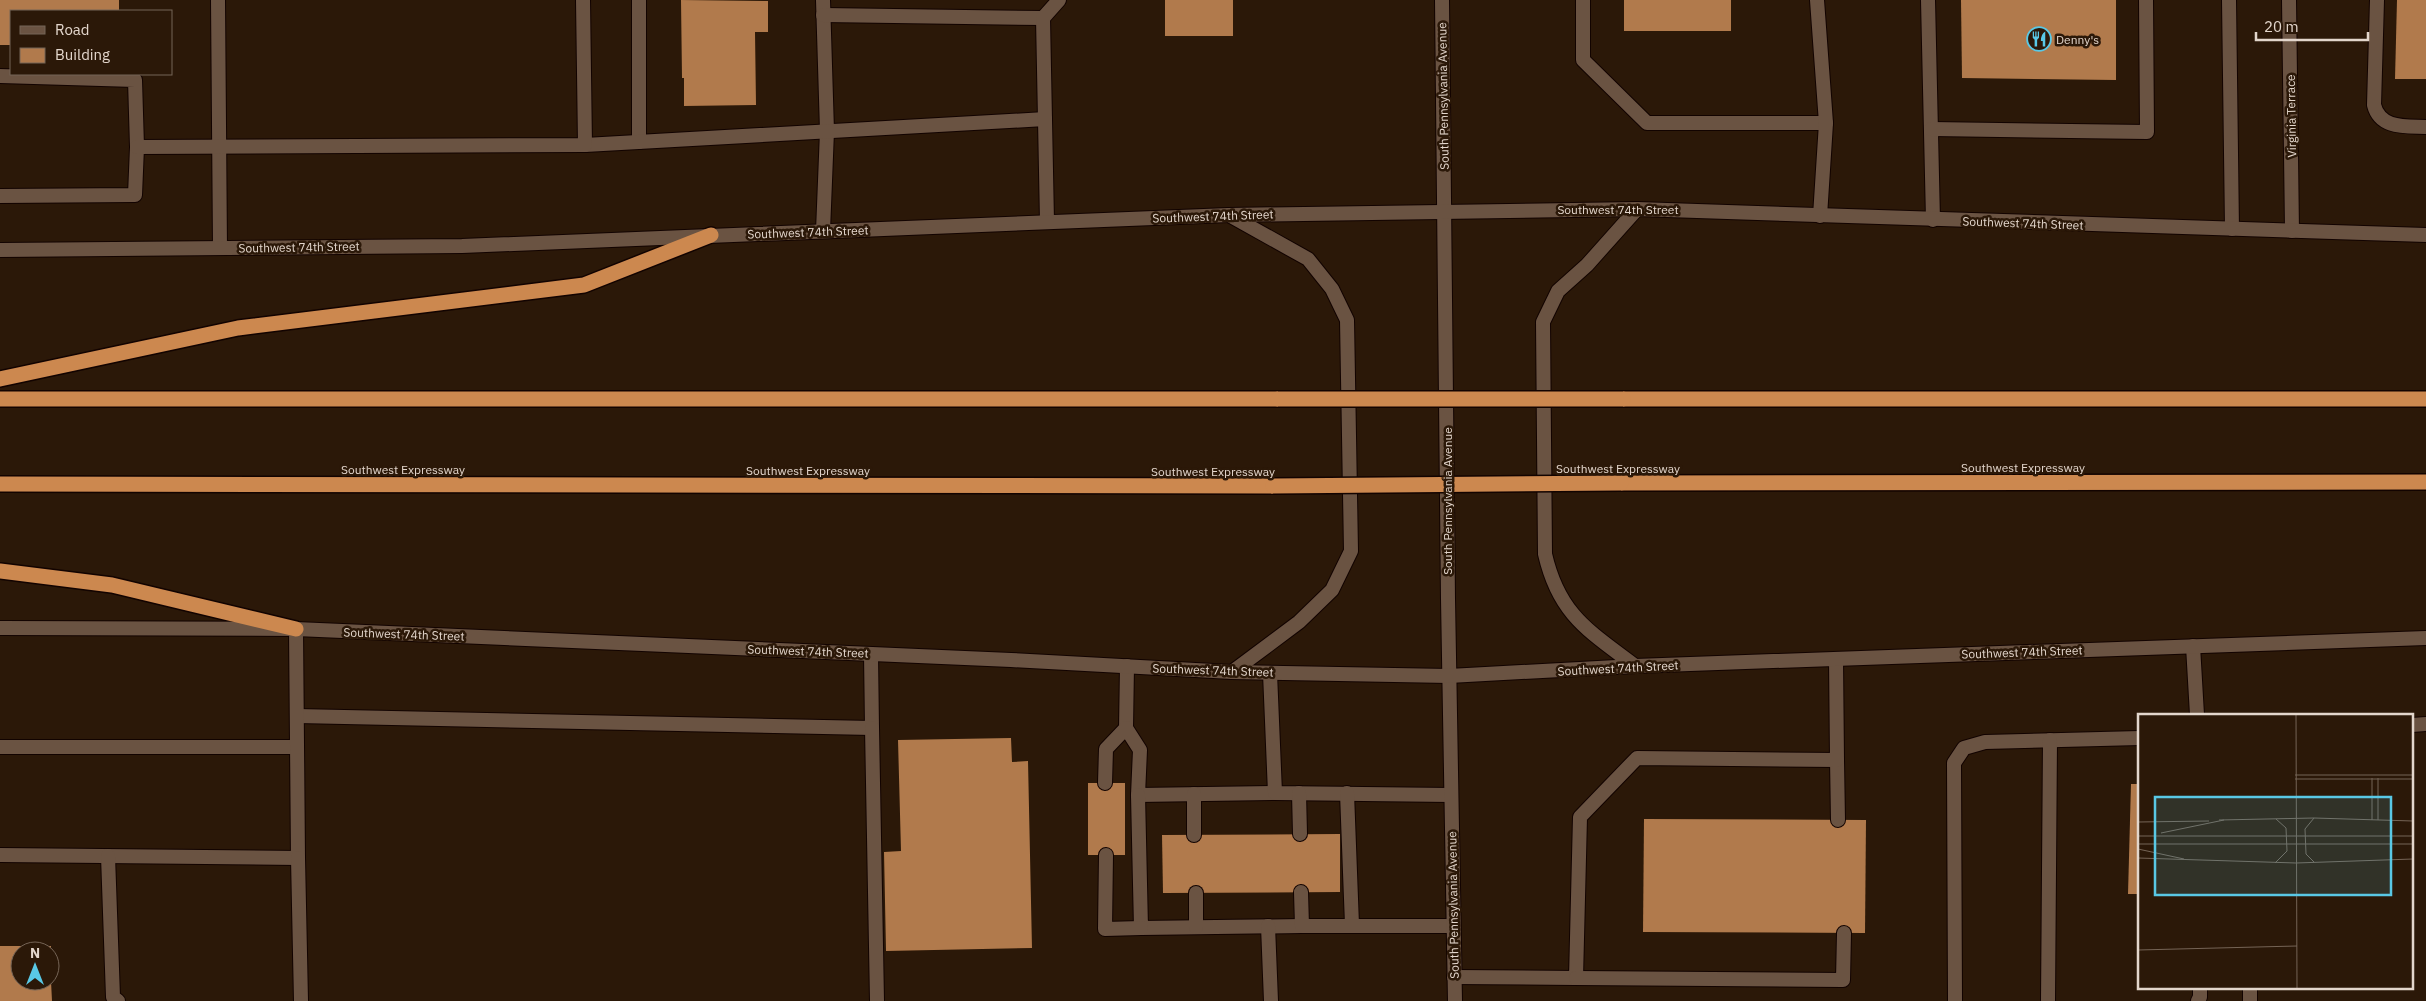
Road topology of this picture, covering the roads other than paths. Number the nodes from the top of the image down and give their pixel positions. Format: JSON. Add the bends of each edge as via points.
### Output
{"nodes":[{"id":1,"x":218,"y":0,"type":"edge"},
{"id":2,"x":583,"y":0,"type":"edge"},
{"id":3,"x":639,"y":0,"type":"edge"},
{"id":4,"x":823,"y":0,"type":"edge"},
{"id":5,"x":1059,"y":0,"type":"edge"},
{"id":6,"x":1442,"y":0,"type":"edge"},
{"id":7,"x":1583,"y":0,"type":"edge"},
{"id":8,"x":1817,"y":0,"type":"edge"},
{"id":9,"x":1928,"y":0,"type":"edge"},
{"id":10,"x":2146,"y":0,"type":"edge"},
{"id":11,"x":2229,"y":0,"type":"edge"},
{"id":12,"x":2289,"y":0,"type":"edge"},
{"id":13,"x":2377,"y":0,"type":"edge"},
{"id":14,"x":823,"y":15,"type":"junction"},
{"id":15,"x":1043,"y":18,"type":"junction"},
{"id":16,"x":0,"y":76,"type":"edge"},
{"id":17,"x":1045,"y":119,"type":"junction"},
{"id":18,"x":1826,"y":124,"type":"junction"},
{"id":19,"x":2426,"y":127,"type":"edge"},
{"id":20,"x":1931,"y":129,"type":"junction"},
{"id":21,"x":827,"y":131,"type":"junction"},
{"id":22,"x":640,"y":142,"type":"junction"},
{"id":23,"x":585,"y":145,"type":"junction"},
{"id":24,"x":137,"y":147,"type":"junction"},
{"id":25,"x":219,"y":148,"type":"junction"},
{"id":26,"x":0,"y":196,"type":"edge"},
{"id":27,"x":1637,"y":209,"type":"junction"},
{"id":28,"x":1445,"y":210,"type":"junction"},
{"id":29,"x":1229,"y":215,"type":"junction"},
{"id":30,"x":1820,"y":216,"type":"junction"},
{"id":31,"x":1933,"y":220,"type":"junction"},
{"id":32,"x":1046,"y":222,"type":"junction"},
{"id":33,"x":2232,"y":229,"type":"junction"},
{"id":34,"x":823,"y":231,"type":"junction"},
{"id":35,"x":2292,"y":231,"type":"junction"},
{"id":36,"x":711,"y":235,"type":"junction"},
{"id":37,"x":2426,"y":235,"type":"edge"},
{"id":38,"x":220,"y":248,"type":"junction"},
{"id":39,"x":0,"y":250,"type":"edge"},
{"id":40,"x":0,"y":379,"type":"edge"},
{"id":41,"x":0,"y":399,"type":"edge"},
{"id":42,"x":2426,"y":399,"type":"edge"},
{"id":43,"x":2426,"y":482,"type":"edge"},
{"id":44,"x":0,"y":484,"type":"edge"},
{"id":45,"x":0,"y":571,"type":"edge"},
{"id":46,"x":0,"y":628,"type":"edge"},
{"id":47,"x":296,"y":629,"type":"junction"},
{"id":48,"x":2426,"y":638,"type":"edge"},
{"id":49,"x":2193,"y":646,"type":"junction"},
{"id":50,"x":871,"y":654,"type":"junction"},
{"id":51,"x":1836,"y":659,"type":"junction"},
{"id":52,"x":1127,"y":666,"type":"junction"},
{"id":53,"x":1635,"y":666,"type":"junction"},
{"id":54,"x":1232,"y":672,"type":"junction"},
{"id":55,"x":1270,"y":672,"type":"junction"},
{"id":56,"x":1449,"y":676,"type":"junction"},
{"id":57,"x":2197,"y":714,"type":"edge"},
{"id":58,"x":297,"y":716,"type":"junction"},
{"id":59,"x":872,"y":728,"type":"junction"},
{"id":60,"x":1126,"y":728,"type":"junction"},
{"id":61,"x":2138,"y":738,"type":"edge"},
{"id":62,"x":2050,"y":740,"type":"junction"},
{"id":63,"x":0,"y":746,"type":"edge"},
{"id":64,"x":297,"y":747,"type":"junction"},
{"id":65,"x":1837,"y":760,"type":"junction"},
{"id":66,"x":1105,"y":784,"type":"dead end"},
{"id":67,"x":1298,"y":793,"type":"junction"},
{"id":68,"x":1194,"y":794,"type":"junction"},
{"id":69,"x":1275,"y":794,"type":"junction"},
{"id":70,"x":1347,"y":794,"type":"junction"},
{"id":71,"x":1138,"y":795,"type":"junction"},
{"id":72,"x":1452,"y":795,"type":"junction"},
{"id":73,"x":1838,"y":820,"type":"dead end"},
{"id":74,"x":1300,"y":834,"type":"dead end"},
{"id":75,"x":1194,"y":836,"type":"dead end"},
{"id":76,"x":0,"y":855,"type":"edge"},
{"id":77,"x":1106,"y":855,"type":"dead end"},
{"id":78,"x":108,"y":856,"type":"junction"},
{"id":79,"x":298,"y":858,"type":"junction"},
{"id":80,"x":1301,"y":892,"type":"dead end"},
{"id":81,"x":1196,"y":893,"type":"dead end"},
{"id":82,"x":1352,"y":925,"type":"junction"},
{"id":83,"x":1268,"y":926,"type":"junction"},
{"id":84,"x":1302,"y":926,"type":"junction"},
{"id":85,"x":1453,"y":926,"type":"junction"},
{"id":86,"x":1196,"y":927,"type":"junction"},
{"id":87,"x":1141,"y":928,"type":"junction"},
{"id":88,"x":1844,"y":933,"type":"dead end"},
{"id":89,"x":1454,"y":977,"type":"junction"},
{"id":90,"x":1576,"y":978,"type":"junction"},
{"id":91,"x":2200,"y":988,"type":"edge"},
{"id":92,"x":2250,"y":988,"type":"edge"},
{"id":93,"x":118,"y":1001,"type":"edge"},
{"id":94,"x":301,"y":1001,"type":"edge"},
{"id":95,"x":877,"y":1001,"type":"edge"},
{"id":96,"x":1271,"y":1001,"type":"edge"},
{"id":97,"x":1454,"y":1001,"type":"edge"},
{"id":98,"x":1955,"y":1001,"type":"edge"},
{"id":99,"x":2048,"y":1001,"type":"edge"},
{"id":100,"x":2198,"y":1001,"type":"edge"},
{"id":101,"x":2250,"y":1001,"type":"edge"}],
"edges":[{"from":1,"to":25,"type":"main road"},
{"from":2,"to":23,"type":"main road"},
{"from":3,"to":22,"type":"main road"},
{"from":4,"to":14,"type":"main road"},
{"from":5,"to":15,"type":"main road"},
{"from":6,"to":28,"type":"main road","name":"South Pennsylvania Avenue"},
{"from":7,"to":18,"type":"main road","via":[[1583,60],[1646,123]]},
{"from":8,"to":18,"type":"main road"},
{"from":9,"to":20,"type":"main road"},
{"from":10,"to":20,"type":"main road","via":[[2147,132]]},
{"from":11,"to":33,"type":"main road"},
{"from":12,"to":35,"type":"main road","name":"Virginia Terrace"},
{"from":13,"to":19,"type":"main road","via":[[2376,112],[2390,124]]},
{"from":14,"to":15,"type":"main road"},
{"from":14,"to":21,"type":"main road"},
{"from":15,"to":17,"type":"main road"},
{"from":16,"to":24,"type":"main road","via":[[136,80]]},
{"from":17,"to":21,"type":"main road"},
{"from":17,"to":32,"type":"main road"},
{"from":18,"to":30,"type":"main road"},
{"from":20,"to":31,"type":"main road"},
{"from":21,"to":22,"type":"main road"},
{"from":21,"to":34,"type":"main road"},
{"from":22,"to":23,"type":"main road"},
{"from":23,"to":25,"type":"main road"},
{"from":24,"to":25,"type":"main road"},
{"from":24,"to":26,"type":"main road","via":[[135,195]]},
{"from":25,"to":38,"type":"main road"},
{"from":27,"to":28,"type":"main road","name":"Southwest 74th Street"},
{"from":27,"to":30,"type":"main road","name":"Southwest 74th Street","via":[[1704,209]]},
{"from":27,"to":53,"type":"main road","via":[[1588,265],[1558,291],[1543,322],[1545,554],[1550,578],[1579,623]]},
{"from":28,"to":29,"type":"main road","name":"Southwest 74th Street"},
{"from":28,"to":56,"type":"main road","name":"South Pennsylvania Avenue"},
{"from":29,"to":32,"type":"main road","name":"Southwest 74th Street"},
{"from":29,"to":54,"type":"main road","via":[[1308,260],[1332,289],[1347,320],[1351,551],[1332,590],[1298,622]]},
{"from":30,"to":31,"type":"main road","name":"Southwest 74th Street"},
{"from":31,"to":33,"type":"main road","name":"Southwest 74th Street"},
{"from":32,"to":34,"type":"main road","name":"Southwest 74th Street"},
{"from":33,"to":35,"type":"main road","name":"Southwest 74th Street"},
{"from":34,"to":36,"type":"main road","name":"Southwest 74th Street"},
{"from":35,"to":37,"type":"main road","name":"Southwest 74th Street"},
{"from":36,"to":38,"type":"main road","name":"Southwest 74th Street","via":[[462,246]]},
{"from":36,"to":40,"type":"highway","via":[[584,285],[238,328]]},
{"from":38,"to":39,"type":"main road","name":"Southwest 74th Street"},
{"from":41,"to":42,"type":"highway","bridge":true},
{"from":43,"to":44,"type":"highway","name":"Southwest Expressway","bridge":true,"via":[[1273,486]]},
{"from":45,"to":47,"type":"highway","via":[[112,585]]},
{"from":46,"to":47,"type":"main road","name":"Southwest 74th Street"},
{"from":47,"to":50,"type":"main road","name":"Southwest 74th Street"},
{"from":47,"to":58,"type":"main road"},
{"from":48,"to":49,"type":"main road","name":"Southwest 74th Street"},
{"from":49,"to":51,"type":"main road","name":"Southwest 74th Street"},
{"from":49,"to":57,"type":"main road"},
{"from":50,"to":52,"type":"main road","name":"Southwest 74th Street"},
{"from":50,"to":59,"type":"main road"},
{"from":51,"to":53,"type":"main road","name":"Southwest 74th Street"},
{"from":51,"to":65,"type":"main road"},
{"from":52,"to":54,"type":"main road","name":"Southwest 74th Street"},
{"from":52,"to":60,"type":"main road"},
{"from":53,"to":56,"type":"main road","name":"Southwest 74th Street"},
{"from":54,"to":55,"type":"main road","name":"Southwest 74th Street"},
{"from":55,"to":56,"type":"main road","name":"Southwest 74th Street"},
{"from":55,"to":69,"type":"main road"},
{"from":56,"to":72,"type":"main road","name":"South Pennsylvania Avenue"},
{"from":58,"to":59,"type":"main road"},
{"from":58,"to":64,"type":"main road"},
{"from":59,"to":95,"type":"main road"},
{"from":60,"to":66,"type":"main road","via":[[1106,749]]},
{"from":60,"to":71,"type":"main road","via":[[1140,750]]},
{"from":61,"to":62,"type":"main road"},
{"from":62,"to":98,"type":"main road","via":[[1985,742],[1964,748],[1954,763]]},
{"from":62,"to":99,"type":"main road"},
{"from":63,"to":64,"type":"main road"},
{"from":64,"to":79,"type":"main road"},
{"from":65,"to":73,"type":"main road"},
{"from":65,"to":90,"type":"main road","via":[[1637,758],[1580,817]]},
{"from":67,"to":69,"type":"main road"},
{"from":67,"to":70,"type":"main road"},
{"from":67,"to":74,"type":"main road"},
{"from":68,"to":69,"type":"main road"},
{"from":68,"to":71,"type":"main road"},
{"from":68,"to":75,"type":"main road"},
{"from":70,"to":72,"type":"main road"},
{"from":70,"to":82,"type":"main road"},
{"from":71,"to":87,"type":"main road"},
{"from":72,"to":85,"type":"main road","name":"South Pennsylvania Avenue"},
{"from":76,"to":78,"type":"main road"},
{"from":77,"to":87,"type":"main road","via":[[1105,929]]},
{"from":78,"to":79,"type":"main road"},
{"from":78,"to":93,"type":"main road","via":[[113,997]]},
{"from":79,"to":94,"type":"main road"},
{"from":80,"to":84,"type":"main road"},
{"from":81,"to":86,"type":"main road"},
{"from":82,"to":84,"type":"main road"},
{"from":82,"to":85,"type":"main road"},
{"from":83,"to":84,"type":"main road"},
{"from":83,"to":86,"type":"main road"},
{"from":83,"to":96,"type":"main road"},
{"from":85,"to":89,"type":"main road","name":"South Pennsylvania Avenue"},
{"from":86,"to":87,"type":"main road"},
{"from":88,"to":90,"type":"main road","via":[[1843,980]]},
{"from":89,"to":90,"type":"main road"},
{"from":89,"to":97,"type":"main road","name":"South Pennsylvania Avenue"},
{"from":91,"to":100,"type":"main road"},
{"from":92,"to":101,"type":"main road"}]}
